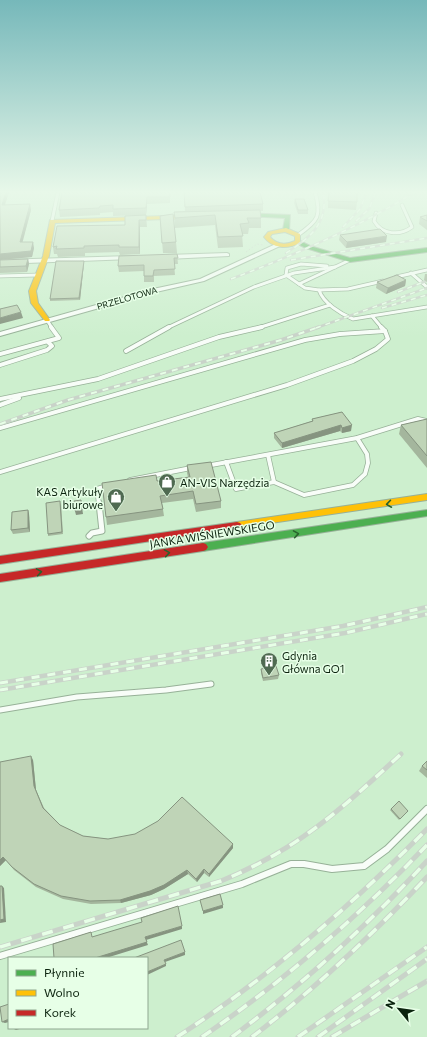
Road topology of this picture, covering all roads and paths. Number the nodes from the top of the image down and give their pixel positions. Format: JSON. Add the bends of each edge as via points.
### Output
{"nodes":[{"id":1,"x":49,"y":240,"type":"edge"},
{"id":2,"x":271,"y":240,"type":"edge"},
{"id":3,"x":280,"y":240,"type":"edge"},
{"id":4,"x":298,"y":240,"type":"edge"},
{"id":5,"x":274,"y":243,"type":"junction"},
{"id":6,"x":427,"y":250,"type":"edge"},
{"id":7,"x":227,"y":255,"type":"dead end"},
{"id":8,"x":157,"y":257,"type":"edge"},
{"id":9,"x":140,"y":258,"type":"edge"},
{"id":10,"x":350,"y":260,"type":"junction"},
{"id":11,"x":45,"y":261,"type":"junction"},
{"id":12,"x":0,"y":262,"type":"edge"},
{"id":13,"x":335,"y":268,"type":"junction"},
{"id":14,"x":427,"y":270,"type":"edge"},
{"id":15,"x":411,"y":273,"type":"junction"},
{"id":16,"x":38,"y":275,"type":"junction"},
{"id":17,"x":286,"y":275,"type":"junction"},
{"id":18,"x":0,"y":276,"type":"edge"},
{"id":19,"x":299,"y":284,"type":"junction"},
{"id":20,"x":427,"y":287,"type":"edge"},
{"id":21,"x":319,"y":290,"type":"junction"},
{"id":22,"x":330,"y":305,"type":"junction"},
{"id":23,"x":427,"y":307,"type":"edge"},
{"id":24,"x":372,"y":316,"type":"junction"},
{"id":25,"x":47,"y":320,"type":"junction"},
{"id":26,"x":384,"y":331,"type":"junction"},
{"id":27,"x":0,"y":334,"type":"edge"},
{"id":28,"x":48,"y":342,"type":"junction"},
{"id":29,"x":126,"y":351,"type":"dead end"},
{"id":30,"x":0,"y":354,"type":"edge"},
{"id":31,"x":0,"y":365,"type":"edge"},
{"id":32,"x":28,"y":394,"type":"junction"},
{"id":33,"x":0,"y":399,"type":"edge"},
{"id":34,"x":0,"y":405,"type":"edge"},
{"id":35,"x":427,"y":421,"type":"edge"},
{"id":36,"x":0,"y":428,"type":"edge"},
{"id":37,"x":358,"y":438,"type":"junction"},
{"id":38,"x":268,"y":455,"type":"junction"},
{"id":39,"x":226,"y":462,"type":"junction"},
{"id":40,"x":204,"y":466,"type":"edge"},
{"id":41,"x":196,"y":467,"type":"edge"},
{"id":42,"x":0,"y":472,"type":"edge"},
{"id":43,"x":124,"y":482,"type":"edge"},
{"id":44,"x":274,"y":482,"type":"junction"},
{"id":45,"x":110,"y":485,"type":"edge"},
{"id":46,"x":427,"y":497,"type":"edge"},
{"id":47,"x":427,"y":513,"type":"edge"},
{"id":48,"x":89,"y":536,"type":"dead end"},
{"id":49,"x":0,"y":560,"type":"edge"},
{"id":50,"x":0,"y":578,"type":"edge"},
{"id":51,"x":211,"y":684,"type":"dead end"},
{"id":52,"x":0,"y":710,"type":"edge"},
{"id":53,"x":427,"y":809,"type":"edge"},
{"id":54,"x":0,"y":956,"type":"edge"}],
"edges":[{"from":1,"to":11,"type":"main road"},
{"from":2,"to":5,"type":"main road"},
{"from":3,"to":5,"type":"main road"},
{"from":4,"to":10,"type":"main road","via":[[308,247]]},
{"from":5,"to":25,"type":"street","name":"PRZELOTOWA","via":[[202,280],[155,290]]},
{"from":6,"to":10,"type":"main road"},
{"from":7,"to":8,"type":"street"},
{"from":9,"to":11,"type":"street"},
{"from":10,"to":13,"type":"lane"},
{"from":11,"to":12,"type":"street"},
{"from":11,"to":16,"type":"main road"},
{"from":13,"to":17,"type":"lane"},
{"from":13,"to":17,"type":"lane","via":[[301,264],[289,267]]},
{"from":13,"to":19,"type":"lane"},
{"from":14,"to":15,"type":"lane"},
{"from":15,"to":20,"type":"lane"},
{"from":15,"to":21,"type":"lane","via":[[362,286]]},
{"from":16,"to":18,"type":"lane"},
{"from":16,"to":25,"type":"main road","via":[[32,288],[32,297]]},
{"from":17,"to":19,"type":"lane"},
{"from":17,"to":29,"type":"lane","via":[[254,287],[160,331]]},
{"from":19,"to":21,"type":"lane","via":[[305,288]]},
{"from":21,"to":22,"type":"lane","via":[[321,297]]},
{"from":22,"to":24,"type":"lane","via":[[350,319]]},
{"from":22,"to":32,"type":"lane","via":[[98,379]]},
{"from":23,"to":24,"type":"lane"},
{"from":24,"to":26,"type":"lane"},
{"from":25,"to":27,"type":"street","name":"PRZELOTOWA"},
{"from":25,"to":28,"type":"lane","via":[[59,338]]},
{"from":26,"to":36,"type":"lane","via":[[305,340]]},
{"from":26,"to":42,"type":"lane","via":[[388,339],[382,347],[333,368],[278,388]]},
{"from":28,"to":30,"type":"lane"},
{"from":28,"to":31,"type":"lane","via":[[52,346],[47,350]]},
{"from":32,"to":33,"type":"lane"},
{"from":32,"to":34,"type":"lane"},
{"from":35,"to":37,"type":"lane","via":[[418,419]]},
{"from":37,"to":38,"type":"lane"},
{"from":37,"to":44,"type":"lane","via":[[367,454],[368,463],[365,474],[353,485],[304,495]]},
{"from":38,"to":39,"type":"lane"},
{"from":38,"to":44,"type":"lane"},
{"from":39,"to":40,"type":"lane"},
{"from":39,"to":44,"type":"lane","via":[[236,489]]},
{"from":41,"to":43,"type":"lane"},
{"from":45,"to":48,"type":"lane","via":[[97,489],[102,531]]},
{"from":46,"to":49,"type":"main road","name":"JANKA WIŚNIEWSKIEGO","one_way":true},
{"from":50,"to":47,"type":"main road","name":"JANKA WIŚNIEWSKIEGO","one_way":true},
{"from":51,"to":52,"type":"lane","via":[[77,697]]},
{"from":53,"to":54,"type":"lane","via":[[387,849],[364,866],[332,869],[290,864],[242,884]]}]}
